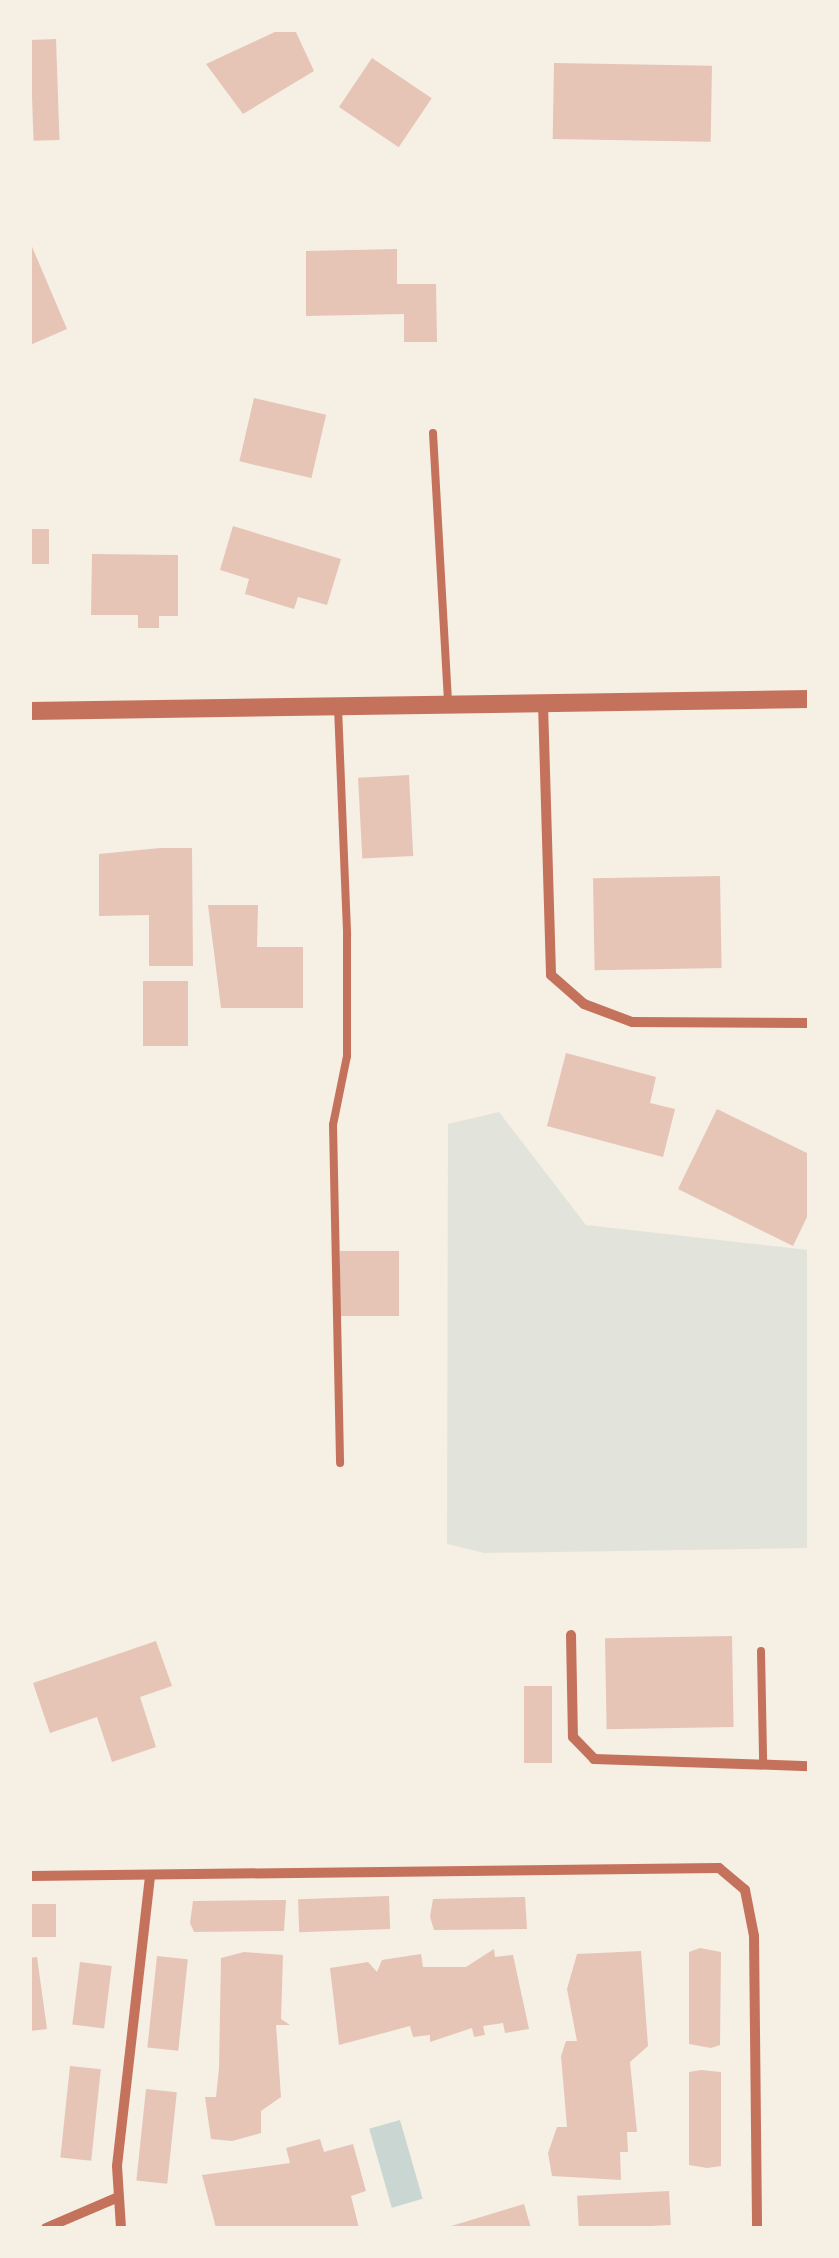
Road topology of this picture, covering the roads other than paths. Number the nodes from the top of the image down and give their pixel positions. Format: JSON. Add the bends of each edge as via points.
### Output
{"nodes":[{"id":1,"x":433,"y":433,"type":"dead end"},
{"id":2,"x":809,"y":699,"type":"edge"},
{"id":3,"x":543,"y":704,"type":"junction"},
{"id":4,"x":448,"y":705,"type":"junction"},
{"id":5,"x":338,"y":707,"type":"junction"},
{"id":6,"x":30,"y":711,"type":"edge"},
{"id":7,"x":809,"y":1023,"type":"edge"},
{"id":8,"x":340,"y":1463,"type":"dead end"},
{"id":9,"x":571,"y":1635,"type":"dead end"},
{"id":10,"x":761,"y":1651,"type":"dead end"},
{"id":11,"x":763,"y":1760,"type":"junction"},
{"id":12,"x":809,"y":1766,"type":"edge"},
{"id":13,"x":150,"y":1875,"type":"junction"},
{"id":14,"x":30,"y":1876,"type":"edge"},
{"id":15,"x":116,"y":2198,"type":"junction"},
{"id":16,"x":46,"y":2228,"type":"edge"},
{"id":17,"x":122,"y":2228,"type":"edge"},
{"id":18,"x":757,"y":2228,"type":"edge"}],
"edges":[{"from":1,"to":4,"type":"lane"},
{"from":2,"to":3,"type":"street"},
{"from":3,"to":4,"type":"street"},
{"from":3,"to":7,"type":"street","via":[[546,965],[584,1004],[632,1022]]},
{"from":4,"to":5,"type":"street"},
{"from":5,"to":6,"type":"street"},
{"from":5,"to":8,"type":"lane","via":[[348,935],[347,1056],[333,1125]]},
{"from":9,"to":11,"type":"street","via":[[569,1716],[580,1750],[613,1760]]},
{"from":10,"to":11,"type":"lane"},
{"from":11,"to":12,"type":"street"},
{"from":13,"to":14,"type":"street"},
{"from":13,"to":15,"type":"street"},
{"from":13,"to":18,"type":"street","via":[[674,1863],[728,1873],[744,1890],[754,1936]]},
{"from":15,"to":16,"type":"street"},
{"from":15,"to":17,"type":"street"}]}
